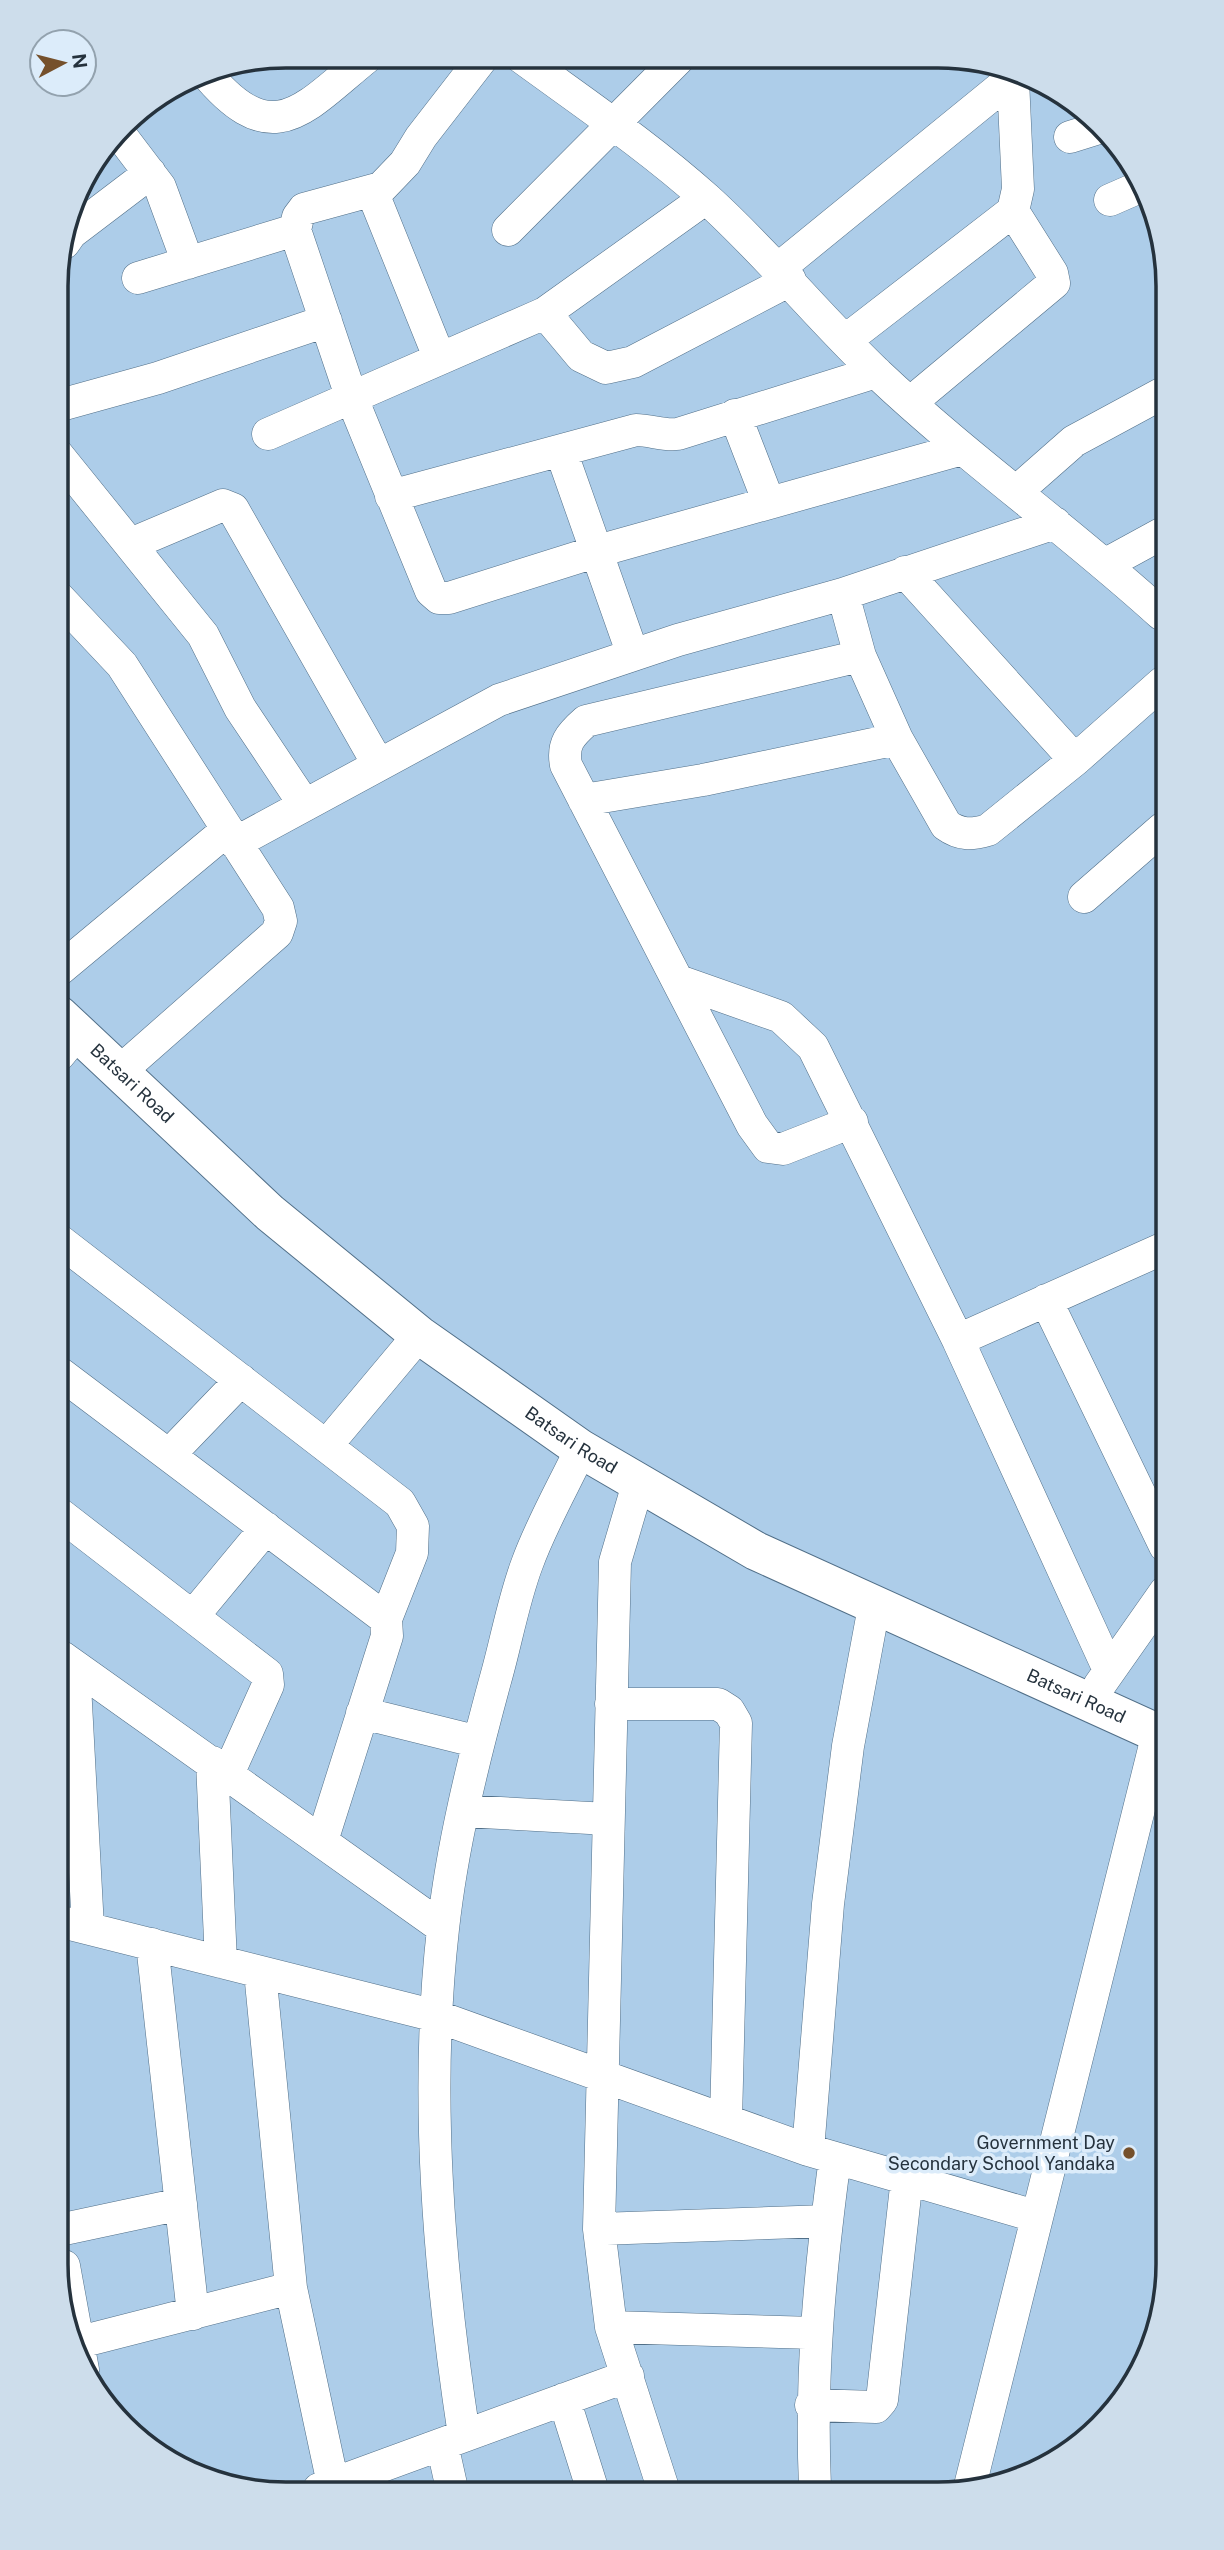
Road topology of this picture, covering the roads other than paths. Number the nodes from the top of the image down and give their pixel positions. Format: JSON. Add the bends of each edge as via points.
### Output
{"nodes":[{"id":1,"x":354,"y":68,"type":"edge"},
{"id":2,"x":474,"y":68,"type":"edge"},
{"id":3,"x":536,"y":68,"type":"edge"},
{"id":4,"x":669,"y":68,"type":"edge"},
{"id":5,"x":213,"y":81,"type":"edge"},
{"id":6,"x":1010,"y":81,"type":"edge"},
{"id":7,"x":1014,"y":83,"type":"edge"},
{"id":8,"x":611,"y":123,"type":"junction"},
{"id":9,"x":1091,"y":131,"type":"edge"},
{"id":10,"x":1070,"y":137,"type":"dead end"},
{"id":11,"x":125,"y":139,"type":"edge"},
{"id":12,"x":150,"y":173,"type":"junction"},
{"id":13,"x":1133,"y":190,"type":"edge"},
{"id":14,"x":372,"y":191,"type":"junction"},
{"id":15,"x":706,"y":198,"type":"junction"},
{"id":16,"x":1110,"y":200,"type":"dead end"},
{"id":17,"x":1013,"y":211,"type":"junction"},
{"id":18,"x":295,"y":230,"type":"junction"},
{"id":19,"x":508,"y":230,"type":"dead end"},
{"id":20,"x":75,"y":232,"type":"edge"},
{"id":21,"x":188,"y":263,"type":"junction"},
{"id":22,"x":784,"y":274,"type":"junction"},
{"id":23,"x":138,"y":278,"type":"dead end"},
{"id":24,"x":545,"y":313,"type":"junction"},
{"id":25,"x":326,"y":321,"type":"junction"},
{"id":26,"x":846,"y":340,"type":"junction"},
{"id":27,"x":439,"y":357,"type":"junction"},
{"id":28,"x":876,"y":372,"type":"junction"},
{"id":29,"x":351,"y":396,"type":"junction"},
{"id":30,"x":1156,"y":397,"type":"edge"},
{"id":31,"x":69,"y":403,"type":"edge"},
{"id":32,"x":910,"y":403,"type":"junction"},
{"id":33,"x":736,"y":415,"type":"junction"},
{"id":34,"x":268,"y":435,"type":"dead end"},
{"id":35,"x":962,"y":449,"type":"junction"},
{"id":36,"x":561,"y":451,"type":"junction"},
{"id":37,"x":69,"y":468,"type":"edge"},
{"id":38,"x":1016,"y":492,"type":"junction"},
{"id":39,"x":391,"y":496,"type":"junction"},
{"id":40,"x":769,"y":503,"type":"junction"},
{"id":41,"x":1055,"y":523,"type":"junction"},
{"id":42,"x":1156,"y":537,"type":"edge"},
{"id":43,"x":131,"y":544,"type":"junction"},
{"id":44,"x":598,"y":551,"type":"junction"},
{"id":45,"x":1106,"y":564,"type":"junction"},
{"id":46,"x":905,"y":572,"type":"junction"},
{"id":47,"x":843,"y":594,"type":"junction"},
{"id":48,"x":69,"y":609,"type":"edge"},
{"id":49,"x":1156,"y":609,"type":"edge"},
{"id":50,"x":634,"y":654,"type":"junction"},
{"id":51,"x":860,"y":656,"type":"junction"},
{"id":52,"x":1156,"y":688,"type":"edge"},
{"id":53,"x":897,"y":739,"type":"junction"},
{"id":54,"x":1075,"y":760,"type":"junction"},
{"id":55,"x":378,"y":764,"type":"junction"},
{"id":56,"x":584,"y":800,"type":"junction"},
{"id":57,"x":304,"y":804,"type":"junction"},
{"id":58,"x":1156,"y":835,"type":"edge"},
{"id":59,"x":230,"y":837,"type":"junction"},
{"id":60,"x":1084,"y":897,"type":"dead end"},
{"id":61,"x":69,"y":962,"type":"edge"},
{"id":62,"x":679,"y":981,"type":"junction"},
{"id":63,"x":69,"y":1037,"type":"edge"},
{"id":64,"x":118,"y":1073,"type":"junction"},
{"id":65,"x":852,"y":1122,"type":"junction"},
{"id":66,"x":69,"y":1248,"type":"edge"},
{"id":67,"x":1156,"y":1252,"type":"edge"},
{"id":68,"x":1046,"y":1300,"type":"junction"},
{"id":69,"x":419,"y":1335,"type":"junction"},
{"id":70,"x":958,"y":1340,"type":"junction"},
{"id":71,"x":68,"y":1380,"type":"edge"},
{"id":72,"x":241,"y":1380,"type":"junction"},
{"id":73,"x":326,"y":1446,"type":"junction"},
{"id":74,"x":581,"y":1449,"type":"junction"},
{"id":75,"x":169,"y":1455,"type":"junction"},
{"id":76,"x":638,"y":1484,"type":"junction"},
{"id":77,"x":68,"y":1521,"type":"edge"},
{"id":78,"x":1155,"y":1526,"type":"edge"},
{"id":79,"x":266,"y":1528,"type":"junction"},
{"id":80,"x":1155,"y":1606,"type":"edge"},
{"id":81,"x":874,"y":1607,"type":"junction"},
{"id":82,"x":193,"y":1616,"type":"junction"},
{"id":83,"x":386,"y":1619,"type":"junction"},
{"id":84,"x":68,"y":1661,"type":"edge"},
{"id":85,"x":1110,"y":1670,"type":"junction"},
{"id":86,"x":68,"y":1672,"type":"edge"},
{"id":87,"x":1088,"y":1702,"type":"junction"},
{"id":88,"x":611,"y":1704,"type":"junction"},
{"id":89,"x":362,"y":1713,"type":"junction"},
{"id":90,"x":1155,"y":1732,"type":"edge"},
{"id":91,"x":479,"y":1742,"type":"junction"},
{"id":92,"x":1155,"y":1761,"type":"edge"},
{"id":93,"x":220,"y":1768,"type":"junction"},
{"id":94,"x":463,"y":1811,"type":"junction"},
{"id":95,"x":608,"y":1819,"type":"junction"},
{"id":96,"x":322,"y":1841,"type":"junction"},
{"id":97,"x":75,"y":1925,"type":"edge"},
{"id":98,"x":443,"y":1928,"type":"junction"},
{"id":99,"x":152,"y":1944,"type":"junction"},
{"id":100,"x":221,"y":1962,"type":"junction"},
{"id":101,"x":260,"y":1972,"type":"junction"},
{"id":102,"x":436,"y":2016,"type":"junction"},
{"id":103,"x":603,"y":2075,"type":"junction"},
{"id":104,"x":726,"y":2120,"type":"junction"},
{"id":105,"x":822,"y":2154,"type":"junction"},
{"id":106,"x":906,"y":2178,"type":"junction"},
{"id":107,"x":181,"y":2204,"type":"junction"},
{"id":108,"x":1035,"y":2216,"type":"junction"},
{"id":109,"x":827,"y":2221,"type":"junction"},
{"id":110,"x":68,"y":2228,"type":"edge"},
{"id":111,"x":599,"y":2229,"type":"junction"},
{"id":112,"x":290,"y":2288,"type":"junction"},
{"id":113,"x":193,"y":2314,"type":"junction"},
{"id":114,"x":611,"y":2327,"type":"junction"},
{"id":115,"x":816,"y":2333,"type":"junction"},
{"id":116,"x":88,"y":2354,"type":"edge"},
{"id":117,"x":628,"y":2376,"type":"junction"},
{"id":118,"x":564,"y":2399,"type":"junction"},
{"id":119,"x":811,"y":2405,"type":"junction"},
{"id":120,"x":453,"y":2440,"type":"junction"},
{"id":121,"x":972,"y":2479,"type":"edge"},
{"id":122,"x":325,"y":2482,"type":"edge"},
{"id":123,"x":340,"y":2482,"type":"edge"},
{"id":124,"x":452,"y":2482,"type":"edge"},
{"id":125,"x":590,"y":2482,"type":"edge"},
{"id":126,"x":661,"y":2482,"type":"edge"},
{"id":127,"x":815,"y":2482,"type":"edge"}],
"edges":[{"from":1,"to":5,"type":"street","via":[[301,111],[277,119],[258,115],[226,98]]},
{"from":2,"to":14,"type":"street","via":[[405,163],[381,188]]},
{"from":3,"to":8,"type":"street"},
{"from":4,"to":8,"type":"street"},
{"from":6,"to":22,"type":"street"},
{"from":7,"to":17,"type":"street","via":[[1018,189]]},
{"from":8,"to":15,"type":"street"},
{"from":8,"to":19,"type":"street"},
{"from":9,"to":10,"type":"street"},
{"from":11,"to":12,"type":"street"},
{"from":12,"to":20,"type":"street"},
{"from":12,"to":21,"type":"street","via":[[166,200]]},
{"from":13,"to":16,"type":"street"},
{"from":14,"to":18,"type":"street","via":[[304,209]]},
{"from":14,"to":27,"type":"street"},
{"from":15,"to":22,"type":"street"},
{"from":15,"to":24,"type":"street"},
{"from":17,"to":26,"type":"street"},
{"from":17,"to":32,"type":"street","via":[[1052,273],[1054,284]]},
{"from":18,"to":21,"type":"street"},
{"from":18,"to":25,"type":"street"},
{"from":21,"to":23,"type":"street"},
{"from":22,"to":24,"type":"street","via":[[633,362],[606,368],[582,356]]},
{"from":22,"to":26,"type":"street"},
{"from":24,"to":27,"type":"street"},
{"from":25,"to":29,"type":"street"},
{"from":25,"to":31,"type":"street"},
{"from":26,"to":28,"type":"street"},
{"from":27,"to":29,"type":"street"},
{"from":28,"to":32,"type":"street"},
{"from":28,"to":33,"type":"street"},
{"from":29,"to":34,"type":"street"},
{"from":29,"to":39,"type":"street"},
{"from":30,"to":38,"type":"street","via":[[1074,441]]},
{"from":32,"to":35,"type":"street"},
{"from":33,"to":36,"type":"street","via":[[678,434],[636,430]]},
{"from":33,"to":40,"type":"street"},
{"from":35,"to":38,"type":"street"},
{"from":35,"to":40,"type":"street"},
{"from":36,"to":39,"type":"street"},
{"from":36,"to":44,"type":"street"},
{"from":37,"to":43,"type":"street"},
{"from":38,"to":41,"type":"street"},
{"from":39,"to":44,"type":"street","via":[[430,591],[439,597],[449,598]]},
{"from":40,"to":44,"type":"street"},
{"from":41,"to":45,"type":"street"},
{"from":41,"to":46,"type":"street"},
{"from":42,"to":45,"type":"street"},
{"from":43,"to":55,"type":"street","via":[[223,505],[233,509]]},
{"from":43,"to":57,"type":"street","via":[[203,635],[240,708]]},
{"from":44,"to":50,"type":"street"},
{"from":45,"to":49,"type":"street"},
{"from":46,"to":47,"type":"street"},
{"from":46,"to":54,"type":"street"},
{"from":47,"to":50,"type":"street"},
{"from":47,"to":51,"type":"street"},
{"from":48,"to":59,"type":"street","via":[[122,665]]},
{"from":50,"to":55,"type":"street","via":[[487,706]]},
{"from":51,"to":53,"type":"street"},
{"from":51,"to":56,"type":"street","via":[[586,721],[570,735],[563,750]]},
{"from":52,"to":54,"type":"street"},
{"from":53,"to":54,"type":"street","via":[[946,825],[957,833],[988,830]]},
{"from":53,"to":56,"type":"street"},
{"from":55,"to":57,"type":"street"},
{"from":56,"to":62,"type":"street"},
{"from":57,"to":59,"type":"street"},
{"from":58,"to":60,"type":"street"},
{"from":59,"to":61,"type":"street"},
{"from":59,"to":64,"type":"street","via":[[278,908],[281,921],[277,933]]},
{"from":62,"to":65,"type":"street","via":[[781,1017],[813,1047]]},
{"from":62,"to":65,"type":"street","via":[[752,1125],[768,1147],[783,1149]]},
{"from":63,"to":64,"type":"main road","name":"Batsari Road"},
{"from":64,"to":69,"type":"main road","name":"Batsari Road","via":[[270,1213]]},
{"from":65,"to":70,"type":"street"},
{"from":66,"to":72,"type":"street"},
{"from":67,"to":68,"type":"street"},
{"from":68,"to":70,"type":"street"},
{"from":68,"to":78,"type":"street"},
{"from":69,"to":73,"type":"street"},
{"from":69,"to":74,"type":"main road","name":"Batsari Road"},
{"from":70,"to":85,"type":"street"},
{"from":71,"to":75,"type":"street"},
{"from":72,"to":73,"type":"street"},
{"from":72,"to":75,"type":"street"},
{"from":73,"to":83,"type":"street","via":[[400,1503],[413,1526],[412,1553]]},
{"from":74,"to":76,"type":"main road","name":"Batsari Road"},
{"from":74,"to":91,"type":"street","via":[[527,1563]]},
{"from":75,"to":79,"type":"street"},
{"from":76,"to":81,"type":"main road","name":"Batsari Road","via":[[756,1551]]},
{"from":76,"to":88,"type":"street","via":[[615,1562]]},
{"from":77,"to":82,"type":"street"},
{"from":79,"to":82,"type":"street"},
{"from":79,"to":83,"type":"street"},
{"from":80,"to":85,"type":"street"},
{"from":81,"to":87,"type":"main road","name":"Batsari Road"},
{"from":81,"to":105,"type":"street","via":[[848,1746],[828,1904]]},
{"from":82,"to":93,"type":"street","via":[[269,1679]]},
{"from":83,"to":89,"type":"street","via":[[387,1636]]},
{"from":84,"to":93,"type":"street"},
{"from":85,"to":87,"type":"street"},
{"from":86,"to":97,"type":"street"},
{"from":87,"to":90,"type":"main road","name":"Batsari Road"},
{"from":88,"to":95,"type":"street"},
{"from":88,"to":104,"type":"street","via":[[718,1704],[736,1723]]},
{"from":89,"to":91,"type":"street"},
{"from":89,"to":96,"type":"street"},
{"from":91,"to":94,"type":"street"},
{"from":92,"to":108,"type":"street"},
{"from":93,"to":96,"type":"street"},
{"from":93,"to":100,"type":"street"},
{"from":94,"to":95,"type":"street"},
{"from":94,"to":98,"type":"street"},
{"from":95,"to":103,"type":"street"},
{"from":96,"to":98,"type":"street"},
{"from":97,"to":99,"type":"street"},
{"from":98,"to":102,"type":"street"},
{"from":99,"to":100,"type":"street"},
{"from":99,"to":107,"type":"street"},
{"from":100,"to":101,"type":"street"},
{"from":101,"to":102,"type":"street"},
{"from":101,"to":112,"type":"street"},
{"from":102,"to":103,"type":"street"},
{"from":102,"to":120,"type":"street","via":[[438,2177]]},
{"from":103,"to":104,"type":"street"},
{"from":103,"to":111,"type":"street"},
{"from":104,"to":105,"type":"street"},
{"from":105,"to":106,"type":"street"},
{"from":105,"to":109,"type":"street"},
{"from":106,"to":108,"type":"street"},
{"from":106,"to":119,"type":"street","via":[[882,2400],[876,2407]]},
{"from":107,"to":110,"type":"street"},
{"from":107,"to":113,"type":"street"},
{"from":108,"to":121,"type":"street"},
{"from":109,"to":111,"type":"street"},
{"from":109,"to":115,"type":"street"},
{"from":111,"to":114,"type":"street"},
{"from":112,"to":113,"type":"street"},
{"from":112,"to":122,"type":"street"},
{"from":113,"to":116,"type":"street"},
{"from":114,"to":115,"type":"street"},
{"from":114,"to":117,"type":"street"},
{"from":115,"to":119,"type":"street"},
{"from":117,"to":118,"type":"street"},
{"from":117,"to":126,"type":"street"},
{"from":118,"to":120,"type":"street"},
{"from":118,"to":125,"type":"street"},
{"from":119,"to":127,"type":"street"},
{"from":120,"to":123,"type":"street"},
{"from":120,"to":124,"type":"street"}]}
